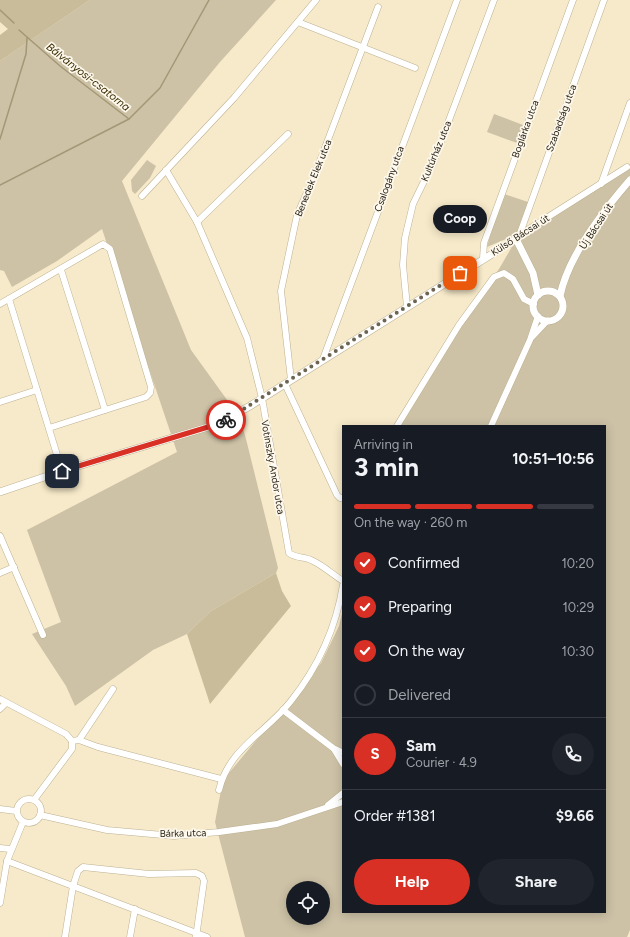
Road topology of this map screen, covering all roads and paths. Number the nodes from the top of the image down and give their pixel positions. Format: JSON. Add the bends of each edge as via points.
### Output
{"nodes":[{"id":1,"x":316,"y":0,"type":"edge"},
{"id":2,"x":456,"y":0,"type":"edge"},
{"id":3,"x":494,"y":0,"type":"edge"},
{"id":4,"x":573,"y":0,"type":"edge"},
{"id":5,"x":604,"y":0,"type":"edge"},
{"id":6,"x":378,"y":7,"type":"dead end"},
{"id":7,"x":298,"y":22,"type":"junction"},
{"id":8,"x":362,"y":48,"type":"junction"},
{"id":9,"x":415,"y":68,"type":"dead end"},
{"id":10,"x":630,"y":103,"type":"edge"},
{"id":11,"x":288,"y":134,"type":"dead end"},
{"id":12,"x":627,"y":167,"type":"dead end"},
{"id":13,"x":166,"y":170,"type":"junction"},
{"id":14,"x":630,"y":180,"type":"edge"},
{"id":15,"x":600,"y":184,"type":"junction"},
{"id":16,"x":142,"y":196,"type":"dead end"},
{"id":17,"x":197,"y":222,"type":"junction"},
{"id":18,"x":517,"y":237,"type":"junction"},
{"id":19,"x":483,"y":259,"type":"junction"},
{"id":20,"x":61,"y":270,"type":"junction"},
{"id":21,"x":533,"y":273,"type":"junction"},
{"id":22,"x":566,"y":275,"type":"junction"},
{"id":23,"x":549,"y":291,"type":"junction"},
{"id":24,"x":538,"y":295,"type":"junction"},
{"id":25,"x":560,"y":296,"type":"junction"},
{"id":26,"x":9,"y":299,"type":"junction"},
{"id":27,"x":0,"y":304,"type":"edge"},
{"id":28,"x":534,"y":304,"type":"junction"},
{"id":29,"x":407,"y":307,"type":"junction"},
{"id":30,"x":538,"y":316,"type":"junction"},
{"id":31,"x":547,"y":321,"type":"junction"},
{"id":32,"x":530,"y":340,"type":"junction"},
{"id":33,"x":323,"y":359,"type":"junction"},
{"id":34,"x":288,"y":382,"type":"junction"},
{"id":35,"x":38,"y":390,"type":"junction"},
{"id":36,"x":262,"y":398,"type":"junction"},
{"id":37,"x":0,"y":402,"type":"edge"},
{"id":38,"x":105,"y":410,"type":"junction"},
{"id":39,"x":398,"y":425,"type":"edge"},
{"id":40,"x":491,"y":425,"type":"edge"},
{"id":41,"x":49,"y":428,"type":"junction"},
{"id":42,"x":62,"y":471,"type":"junction"},
{"id":43,"x":0,"y":492,"type":"edge"},
{"id":44,"x":342,"y":498,"type":"edge"},
{"id":45,"x":0,"y":536,"type":"edge"},
{"id":46,"x":14,"y":567,"type":"junction"},
{"id":47,"x":0,"y":573,"type":"edge"},
{"id":48,"x":342,"y":580,"type":"edge"},
{"id":49,"x":342,"y":593,"type":"edge"},
{"id":50,"x":43,"y":635,"type":"dead end"},
{"id":51,"x":113,"y":689,"type":"dead end"},
{"id":52,"x":0,"y":699,"type":"edge"},
{"id":53,"x":6,"y":703,"type":"junction"},
{"id":54,"x":0,"y":709,"type":"edge"},
{"id":55,"x":283,"y":710,"type":"junction"},
{"id":56,"x":76,"y":740,"type":"junction"},
{"id":57,"x":333,"y":748,"type":"junction"},
{"id":58,"x":342,"y":752,"type":"edge"},
{"id":59,"x":342,"y":762,"type":"edge"},
{"id":60,"x":221,"y":779,"type":"junction"},
{"id":61,"x":219,"y":790,"type":"dead end"},
{"id":62,"x":342,"y":794,"type":"edge"},
{"id":63,"x":34,"y":800,"type":"junction"},
{"id":64,"x":342,"y":802,"type":"edge"},
{"id":65,"x":323,"y":808,"type":"junction"},
{"id":66,"x":0,"y":809,"type":"edge"},
{"id":67,"x":16,"y":811,"type":"junction"},
{"id":68,"x":40,"y":815,"type":"junction"},
{"id":69,"x":23,"y":822,"type":"junction"},
{"id":70,"x":0,"y":848,"type":"edge"},
{"id":71,"x":10,"y":849,"type":"junction"},
{"id":72,"x":7,"y":861,"type":"junction"},
{"id":73,"x":73,"y":886,"type":"junction"},
{"id":74,"x":0,"y":902,"type":"edge"},
{"id":75,"x":135,"y":909,"type":"junction"},
{"id":76,"x":196,"y":935,"type":"edge"},
{"id":77,"x":65,"y":937,"type":"edge"},
{"id":78,"x":130,"y":937,"type":"edge"},
{"id":79,"x":208,"y":937,"type":"edge"}],
"edges":[{"from":1,"to":7,"type":"street"},
{"from":2,"to":33,"type":"street","name":"Csalogány utca"},
{"from":3,"to":29,"type":"street","name":"Kultúrház utca","via":[[433,163],[413,204],[405,238],[403,265]]},
{"from":4,"to":19,"type":"street","name":"Boglárka utca","via":[[491,222],[484,243]]},
{"from":5,"to":18,"type":"street","name":"Szabadság utca"},
{"from":6,"to":8,"type":"street","name":"Benedek Elek utca"},
{"from":7,"to":8,"type":"street"},
{"from":7,"to":13,"type":"street","via":[[234,98]]},
{"from":8,"to":9,"type":"street"},
{"from":8,"to":34,"type":"street","name":"Benedek Elek utca","via":[[314,177],[297,215],[286,262],[281,291]]},
{"from":10,"to":15,"type":"street"},
{"from":11,"to":17,"type":"street"},
{"from":12,"to":15,"type":"street","name":"Külső Bácsai út"},
{"from":13,"to":16,"type":"street"},
{"from":13,"to":17,"type":"street","name":"Votinszky Andor utca"},
{"from":14,"to":22,"type":"main road","name":"Új Bácsai út","via":[[605,208]]},
{"from":15,"to":18,"type":"street","name":"Külső Bácsai út"},
{"from":17,"to":36,"type":"street","name":"Votinszky Andor utca","via":[[247,338]]},
{"from":18,"to":19,"type":"main road","name":"Külső Bácsai út"},
{"from":18,"to":21,"type":"main road"},
{"from":19,"to":29,"type":"main road","name":"Külső Bácsai út"},
{"from":20,"to":26,"type":"street"},
{"from":20,"to":38,"type":"street"},
{"from":20,"to":38,"type":"street","via":[[103,244],[110,249],[151,387],[146,397]]},
{"from":21,"to":23,"type":"main road"},
{"from":21,"to":24,"type":"main road"},
{"from":22,"to":23,"type":"main road","name":"Új Bácsai út"},
{"from":22,"to":25,"type":"main road","name":"Új Bácsai út"},
{"from":23,"to":24,"type":"main road","name":"Új Bácsai út"},
{"from":23,"to":25,"type":"main road"},
{"from":24,"to":28,"type":"main road"},
{"from":25,"to":31,"type":"main road","name":"Új Bácsai út","via":[[563,310],[557,318]]},
{"from":26,"to":27,"type":"street"},
{"from":26,"to":35,"type":"street"},
{"from":28,"to":30,"type":"main road"},
{"from":28,"to":39,"type":"street","via":[[524,299],[512,277],[504,273],[494,277],[459,325]]},
{"from":29,"to":33,"type":"main road","name":"Külső Bácsai út"},
{"from":30,"to":31,"type":"main road"},
{"from":30,"to":32,"type":"street","name":"Új Bácsai út"},
{"from":31,"to":32,"type":"street","name":"Új Bácsai út"},
{"from":32,"to":40,"type":"street","name":"Új Bácsai út"},
{"from":33,"to":34,"type":"main road","name":"Külső Bácsai út"},
{"from":34,"to":36,"type":"main road","name":"Külső Bácsai út"},
{"from":34,"to":44,"type":"street","name":"Benedek Elek utca","via":[[337,495]]},
{"from":35,"to":37,"type":"street"},
{"from":35,"to":41,"type":"street"},
{"from":36,"to":42,"type":"main road","name":"Külső Bácsai út","via":[[218,424]]},
{"from":36,"to":48,"type":"street","name":"Votinszky Andor utca","via":[[289,553],[294,557],[314,561]]},
{"from":38,"to":41,"type":"street"},
{"from":41,"to":42,"type":"street"},
{"from":42,"to":43,"type":"main road","name":"Külső Bácsai út"},
{"from":45,"to":46,"type":"street"},
{"from":46,"to":47,"type":"street"},
{"from":46,"to":50,"type":"street"},
{"from":49,"to":55,"type":"street","via":[[340,608],[327,644],[291,702]]},
{"from":51,"to":56,"type":"street"},
{"from":52,"to":53,"type":"street"},
{"from":53,"to":54,"type":"street"},
{"from":53,"to":56,"type":"street"},
{"from":55,"to":57,"type":"street"},
{"from":55,"to":60,"type":"street","via":[[234,756]]},
{"from":56,"to":60,"type":"street"},
{"from":56,"to":63,"type":"street"},
{"from":57,"to":58,"type":"street"},
{"from":57,"to":59,"type":"street"},
{"from":60,"to":61,"type":"street"},
{"from":62,"to":65,"type":"street"},
{"from":63,"to":67,"type":"street","via":[[28,798],[21,801]]},
{"from":63,"to":68,"type":"street","via":[[40,807]]},
{"from":64,"to":65,"type":"street"},
{"from":65,"to":68,"type":"street","name":"Bárka utca","via":[[292,820],[262,827],[174,836],[107,830]]},
{"from":66,"to":67,"type":"street"},
{"from":67,"to":69,"type":"street","via":[[18,818]]},
{"from":68,"to":69,"type":"street","via":[[32,823]]},
{"from":69,"to":71,"type":"street"},
{"from":70,"to":71,"type":"street"},
{"from":71,"to":72,"type":"street"},
{"from":72,"to":73,"type":"street"},
{"from":72,"to":74,"type":"street"},
{"from":73,"to":75,"type":"street"},
{"from":73,"to":76,"type":"street","via":[[78,871],[83,867],[149,874],[196,873],[202,876],[204,881]]},
{"from":73,"to":77,"type":"street"},
{"from":75,"to":76,"type":"street"},
{"from":75,"to":78,"type":"street"},
{"from":76,"to":79,"type":"street"}]}
